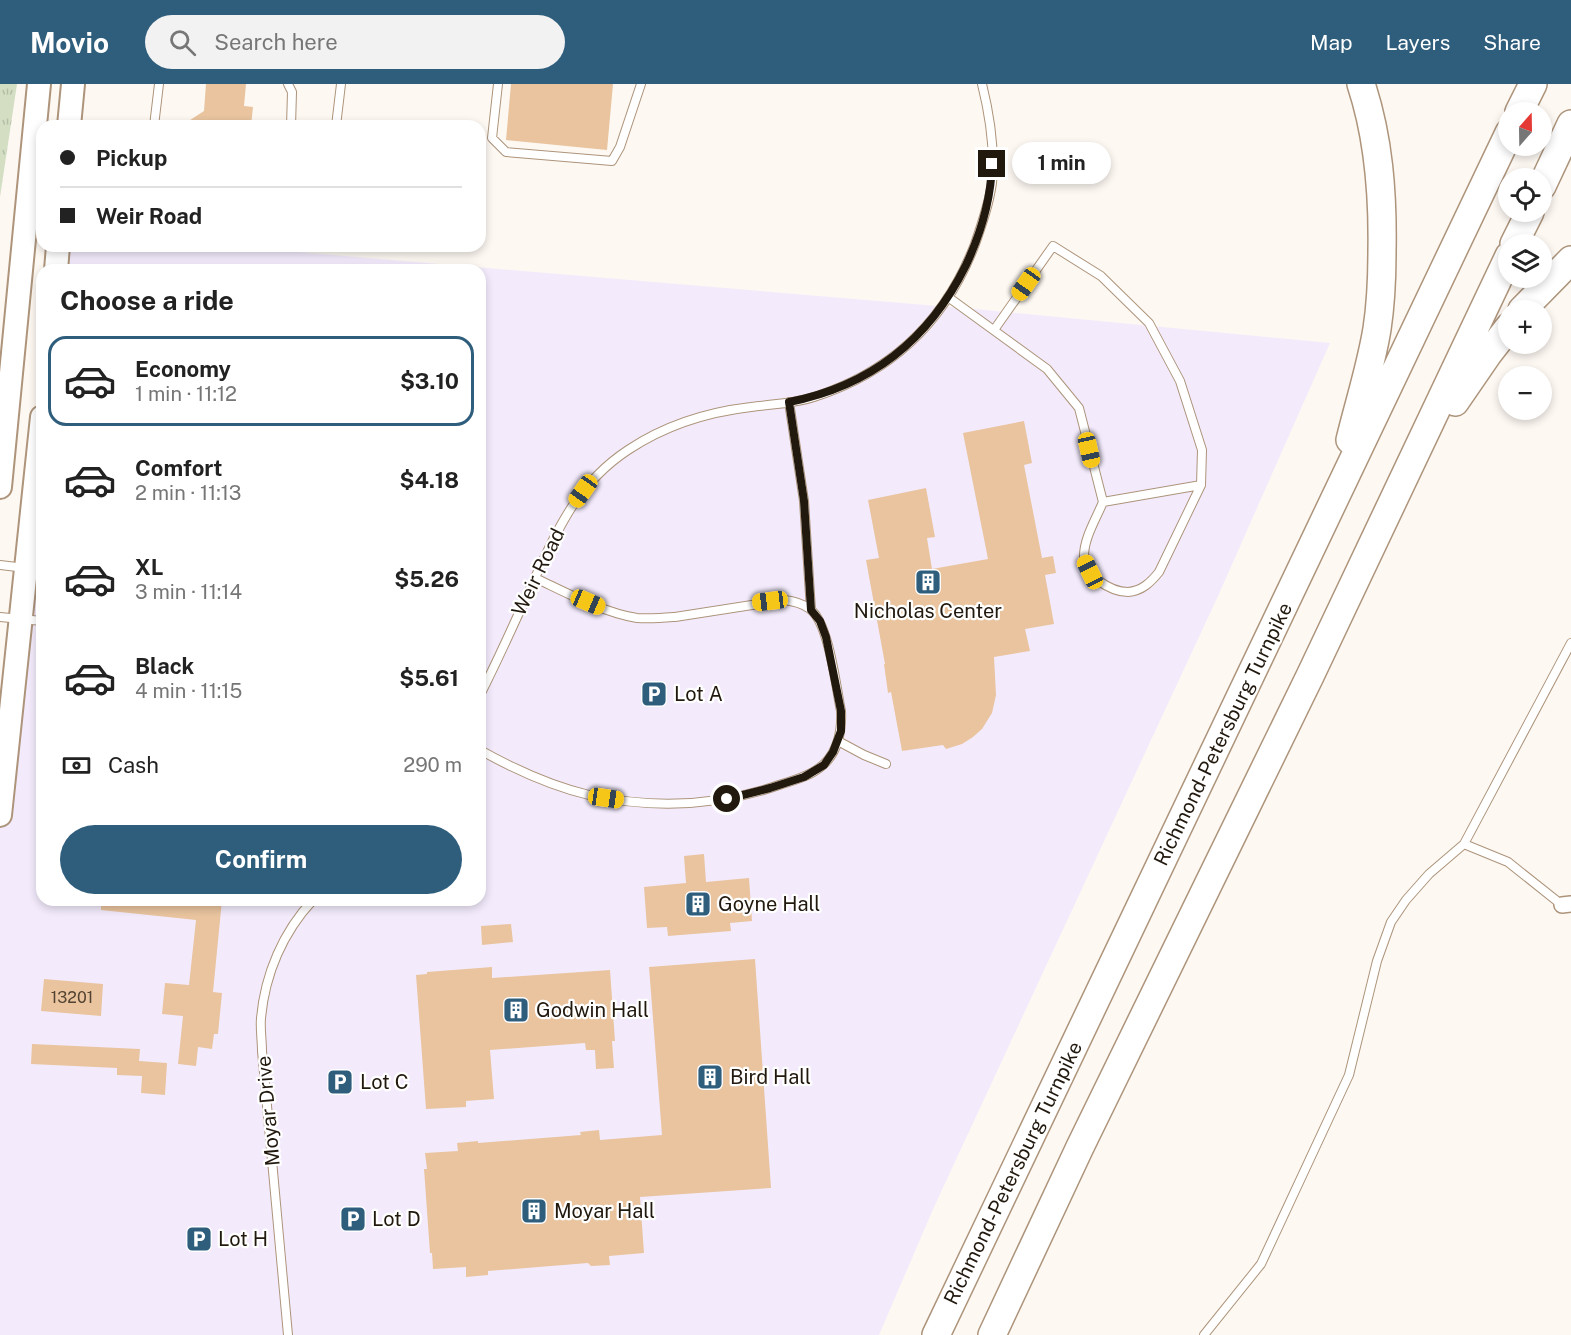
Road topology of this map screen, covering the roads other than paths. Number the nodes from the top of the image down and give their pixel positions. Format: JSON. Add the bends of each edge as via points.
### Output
{"nodes":[{"id":1,"x":39,"y":84,"type":"edge"},
{"id":2,"x":73,"y":84,"type":"edge"},
{"id":3,"x":159,"y":84,"type":"edge"},
{"id":4,"x":288,"y":84,"type":"edge"},
{"id":5,"x":341,"y":84,"type":"edge"},
{"id":6,"x":498,"y":84,"type":"edge"},
{"id":7,"x":641,"y":84,"type":"edge"},
{"id":8,"x":982,"y":84,"type":"edge"},
{"id":9,"x":1361,"y":84,"type":"edge"},
{"id":10,"x":1533,"y":84,"type":"edge"},
{"id":11,"x":1524,"y":102,"type":"edge"},
{"id":12,"x":70,"y":120,"type":"edge"},
{"id":13,"x":155,"y":120,"type":"edge"},
{"id":14,"x":291,"y":120,"type":"edge"},
{"id":15,"x":337,"y":120,"type":"edge"},
{"id":16,"x":1571,"y":124,"type":"edge"},
{"id":17,"x":1498,"y":156,"type":"edge"},
{"id":18,"x":1550,"y":168,"type":"edge"},
{"id":19,"x":1571,"y":260,"type":"edge"},
{"id":20,"x":1498,"y":279,"type":"edge"},
{"id":21,"x":948,"y":297,"type":"junction"},
{"id":22,"x":1532,"y":300,"type":"edge"},
{"id":23,"x":994,"y":330,"type":"junction"},
{"id":24,"x":1498,"y":341,"type":"edge"},
{"id":25,"x":789,"y":402,"type":"junction"},
{"id":26,"x":3,"y":422,"type":"edge"},
{"id":27,"x":1411,"y":464,"type":"junction"},
{"id":28,"x":1201,"y":485,"type":"junction"},
{"id":29,"x":0,"y":487,"type":"edge"},
{"id":30,"x":1336,"y":497,"type":"junction"},
{"id":31,"x":1103,"y":502,"type":"junction"},
{"id":32,"x":36,"y":531,"type":"edge"},
{"id":33,"x":0,"y":566,"type":"edge"},
{"id":34,"x":34,"y":569,"type":"edge"},
{"id":35,"x":535,"y":578,"type":"junction"},
{"id":36,"x":811,"y":610,"type":"junction"},
{"id":37,"x":21,"y":619,"type":"edge"},
{"id":38,"x":1571,"y":643,"type":"edge"},
{"id":39,"x":486,"y":681,"type":"edge"},
{"id":40,"x":838,"y":741,"type":"junction"},
{"id":41,"x":486,"y":753,"type":"edge"},
{"id":42,"x":886,"y":764,"type":"dead end"},
{"id":43,"x":0,"y":816,"type":"edge"},
{"id":44,"x":1464,"y":844,"type":"junction"},
{"id":45,"x":1567,"y":905,"type":"edge"},
{"id":46,"x":308,"y":906,"type":"edge"},
{"id":47,"x":288,"y":1335,"type":"edge"},
{"id":48,"x":936,"y":1335,"type":"edge"},
{"id":49,"x":992,"y":1335,"type":"edge"},
{"id":50,"x":1204,"y":1335,"type":"edge"}],
"edges":[{"from":1,"to":26,"type":"main road"},
{"from":2,"to":12,"type":"main road"},
{"from":3,"to":13,"type":"lane"},
{"from":4,"to":14,"type":"lane","via":[[292,92]]},
{"from":5,"to":15,"type":"lane"},
{"from":6,"to":7,"type":"lane","via":[[492,138],[506,152],[612,161]]},
{"from":8,"to":21,"type":"lane","name":"Weir Road","via":[[989,112],[992,183],[984,221]]},
{"from":9,"to":30,"type":"highway","via":[[1376,143],[1381,187],[1382,288],[1377,330]]},
{"from":10,"to":11,"type":"highway"},
{"from":16,"to":18,"type":"highway"},
{"from":17,"to":30,"type":"highway","name":"Richmond-Petersburg Turnpike"},
{"from":19,"to":22,"type":"highway"},
{"from":20,"to":27,"type":"highway"},
{"from":21,"to":23,"type":"lane"},
{"from":21,"to":25,"type":"lane","name":"Weir Road","via":[[929,324],[893,358],[843,387]]},
{"from":23,"to":28,"type":"lane","via":[[1053,246],[1101,276],[1149,323],[1180,381],[1202,450]]},
{"from":23,"to":31,"type":"lane","via":[[1047,369],[1079,408]]},
{"from":24,"to":27,"type":"highway"},
{"from":25,"to":35,"type":"lane","name":"Weir Road","via":[[719,412],[657,434],[628,450],[583,491],[565,516]]},
{"from":25,"to":36,"type":"lane","via":[[804,501]]},
{"from":26,"to":29,"type":"main road"},
{"from":27,"to":49,"type":"highway"},
{"from":28,"to":31,"type":"lane"},
{"from":28,"to":31,"type":"lane","via":[[1159,572],[1143,588],[1130,592],[1101,583],[1083,558]]},
{"from":30,"to":48,"type":"highway","name":"Richmond-Petersburg Turnpike"},
{"from":32,"to":34,"type":"main road"},
{"from":33,"to":34,"type":"lane"},
{"from":34,"to":37,"type":"main road"},
{"from":35,"to":36,"type":"lane","via":[[636,618],[675,617],[784,600]]},
{"from":35,"to":39,"type":"lane","name":"Weir Road"},
{"from":36,"to":40,"type":"lane","via":[[826,637],[841,711]]},
{"from":37,"to":43,"type":"main road"},
{"from":38,"to":44,"type":"lane"},
{"from":40,"to":41,"type":"lane","via":[[824,765],[804,777],[727,799],[689,803],[648,804],[587,794],[538,778]]},
{"from":40,"to":42,"type":"lane"},
{"from":44,"to":45,"type":"lane","via":[[1508,862]]},
{"from":44,"to":50,"type":"lane","via":[[1429,874],[1391,922],[1377,961],[1349,1075],[1261,1264]]},
{"from":46,"to":47,"type":"lane","name":"Moyar Drive","via":[[297,918],[271,971],[261,1020]]}]}
